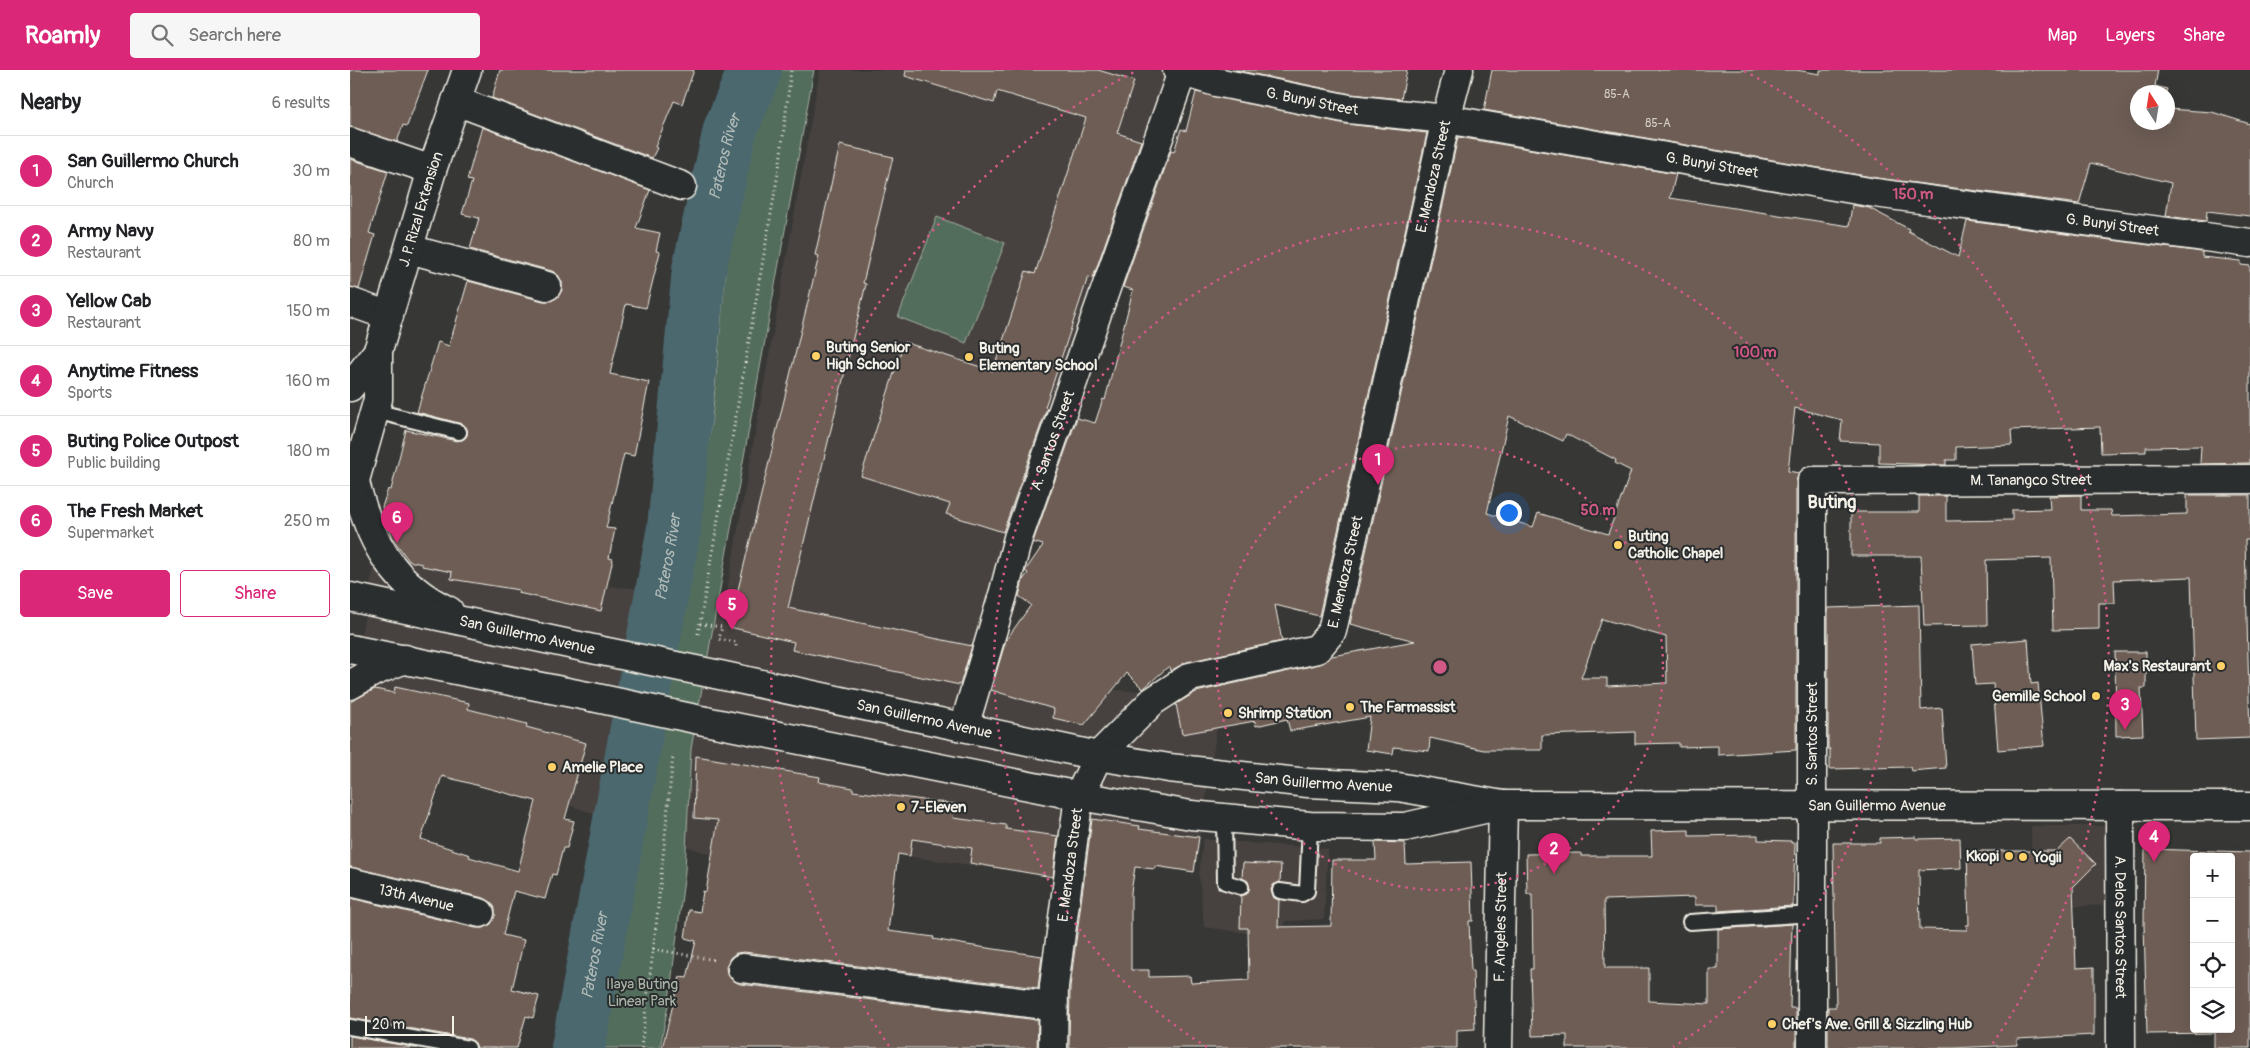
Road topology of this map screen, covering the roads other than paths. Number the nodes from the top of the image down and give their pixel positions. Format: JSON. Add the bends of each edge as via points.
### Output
{"nodes":[{"id":1,"x":467,"y":70,"type":"edge"},
{"id":2,"x":1459,"y":70,"type":"edge"},
{"id":3,"x":1180,"y":71,"type":"edge"},
{"id":4,"x":456,"y":101,"type":"junction"},
{"id":5,"x":1446,"y":119,"type":"junction"},
{"id":6,"x":350,"y":142,"type":"edge"},
{"id":7,"x":432,"y":170,"type":"junction"},
{"id":8,"x":682,"y":186,"type":"dead end"},
{"id":9,"x":2250,"y":243,"type":"edge"},
{"id":10,"x":409,"y":249,"type":"junction"},
{"id":11,"x":547,"y":286,"type":"dead end"},
{"id":12,"x":350,"y":302,"type":"edge"},
{"id":13,"x":389,"y":316,"type":"junction"},
{"id":14,"x":378,"y":351,"type":"junction"},
{"id":15,"x":350,"y":387,"type":"edge"},
{"id":16,"x":375,"y":411,"type":"junction"},
{"id":17,"x":460,"y":432,"type":"dead end"},
{"id":18,"x":2250,"y":479,"type":"edge"},
{"id":19,"x":1812,"y":481,"type":"joint"},
{"id":20,"x":352,"y":490,"type":"edge"},
{"id":21,"x":350,"y":597,"type":"edge"},
{"id":22,"x":475,"y":624,"type":"junction"},
{"id":23,"x":350,"y":649,"type":"edge"},
{"id":24,"x":405,"y":659,"type":"junction"},
{"id":25,"x":350,"y":685,"type":"edge"},
{"id":26,"x":964,"y":727,"type":"junction"},
{"id":27,"x":1098,"y":756,"type":"junction"},
{"id":28,"x":1079,"y":796,"type":"junction"},
{"id":29,"x":1503,"y":805,"type":"junction"},
{"id":30,"x":1812,"y":806,"type":"junction"},
{"id":31,"x":2120,"y":806,"type":"junction"},
{"id":32,"x":2250,"y":806,"type":"edge"},
{"id":33,"x":1224,"y":818,"type":"junction"},
{"id":34,"x":1310,"y":826,"type":"junction"},
{"id":35,"x":350,"y":882,"type":"edge"},
{"id":36,"x":1241,"y":887,"type":"dead end"},
{"id":37,"x":1280,"y":891,"type":"dead end"},
{"id":38,"x":480,"y":913,"type":"dead end"},
{"id":39,"x":1812,"y":914,"type":"junction"},
{"id":40,"x":1690,"y":922,"type":"dead end"},
{"id":41,"x":742,"y":968,"type":"road end"},
{"id":42,"x":1053,"y":1006,"type":"junction"},
{"id":43,"x":350,"y":1027,"type":"edge"},
{"id":44,"x":468,"y":1048,"type":"edge"},
{"id":45,"x":1053,"y":1048,"type":"edge"},
{"id":46,"x":1498,"y":1048,"type":"edge"},
{"id":47,"x":1812,"y":1048,"type":"edge"},
{"id":48,"x":2121,"y":1048,"type":"edge"}],
"edges":[{"from":1,"to":4,"type":"street","name":"J. P. Rizal Extension"},
{"from":2,"to":5,"type":"street","name":"E. Mendoza Street"},
{"from":3,"to":5,"type":"street","name":"G. Bunyi Street","via":[[1216,82],[1349,108]]},
{"from":3,"to":26,"type":"street","name":"A. Santos Street","via":[[1018,538]]},
{"from":4,"to":7,"type":"street","name":"J. P. Rizal Extension"},
{"from":4,"to":8,"type":"street"},
{"from":5,"to":9,"type":"street","name":"G. Bunyi Street","via":[[1875,193]]},
{"from":5,"to":27,"type":"street","name":"E. Mendoza Street","via":[[1332,631],[1316,649],[1190,677],[1154,700]]},
{"from":6,"to":7,"type":"street"},
{"from":7,"to":10,"type":"street","name":"J. P. Rizal Extension"},
{"from":10,"to":11,"type":"street"},
{"from":10,"to":13,"type":"street","name":"J. P. Rizal Extension"},
{"from":12,"to":13,"type":"street"},
{"from":13,"to":14,"type":"street","name":"J. P. Rizal Extension"},
{"from":14,"to":15,"type":"street","name":"J. P. Rizal Extension"},
{"from":14,"to":16,"type":"street","name":"J. P. Rizal Extension"},
{"from":16,"to":17,"type":"lane"},
{"from":16,"to":20,"type":"street","name":"J. P. Rizal Extension"},
{"from":18,"to":19,"type":"street","name":"M. Tanangco Street"},
{"from":19,"to":30,"type":"street","name":"S. Santos Street"},
{"from":20,"to":22,"type":"street","via":[[382,554],[398,574],[438,606]]},
{"from":21,"to":22,"type":"street","name":"San Guillermo Avenue"},
{"from":22,"to":26,"type":"street","name":"San Guillermo Avenue","bridge":true},
{"from":23,"to":24,"type":"street","name":"San Guillermo Avenue"},
{"from":24,"to":25,"type":"street"},
{"from":24,"to":28,"type":"street","name":"San Guillermo Avenue","bridge":true},
{"from":26,"to":27,"type":"street","name":"San Guillermo Avenue"},
{"from":27,"to":28,"type":"street","name":"E. Mendoza Street"},
{"from":27,"to":29,"type":"street","name":"San Guillermo Avenue","via":[[1177,769],[1308,783],[1398,787]]},
{"from":28,"to":33,"type":"street","name":"San Guillermo Avenue"},
{"from":28,"to":42,"type":"street","name":"E. Mendoza Street"},
{"from":29,"to":30,"type":"street","name":"San Guillermo Avenue"},
{"from":29,"to":34,"type":"street","name":"San Guillermo Avenue","via":[[1405,827]]},
{"from":29,"to":46,"type":"street","name":"F. Angeles Street"},
{"from":30,"to":31,"type":"street","name":"San Guillermo Avenue"},
{"from":30,"to":39,"type":"street","name":"S. Santos Street"},
{"from":31,"to":32,"type":"street","name":"San Guillermo Avenue"},
{"from":31,"to":48,"type":"street","name":"A. Delos Santos Street"},
{"from":33,"to":34,"type":"street","name":"San Guillermo Avenue"},
{"from":33,"to":36,"type":"lane","via":[[1225,882]]},
{"from":34,"to":37,"type":"lane","via":[[1307,891],[1302,894]]},
{"from":35,"to":38,"type":"street","name":"13th Avenue"},
{"from":39,"to":40,"type":"lane"},
{"from":39,"to":47,"type":"street","name":"S. Santos Street"},
{"from":41,"to":42,"type":"street"},
{"from":42,"to":45,"type":"street","name":"E. Mendoza Street"},
{"from":43,"to":44,"type":"lane"}]}
